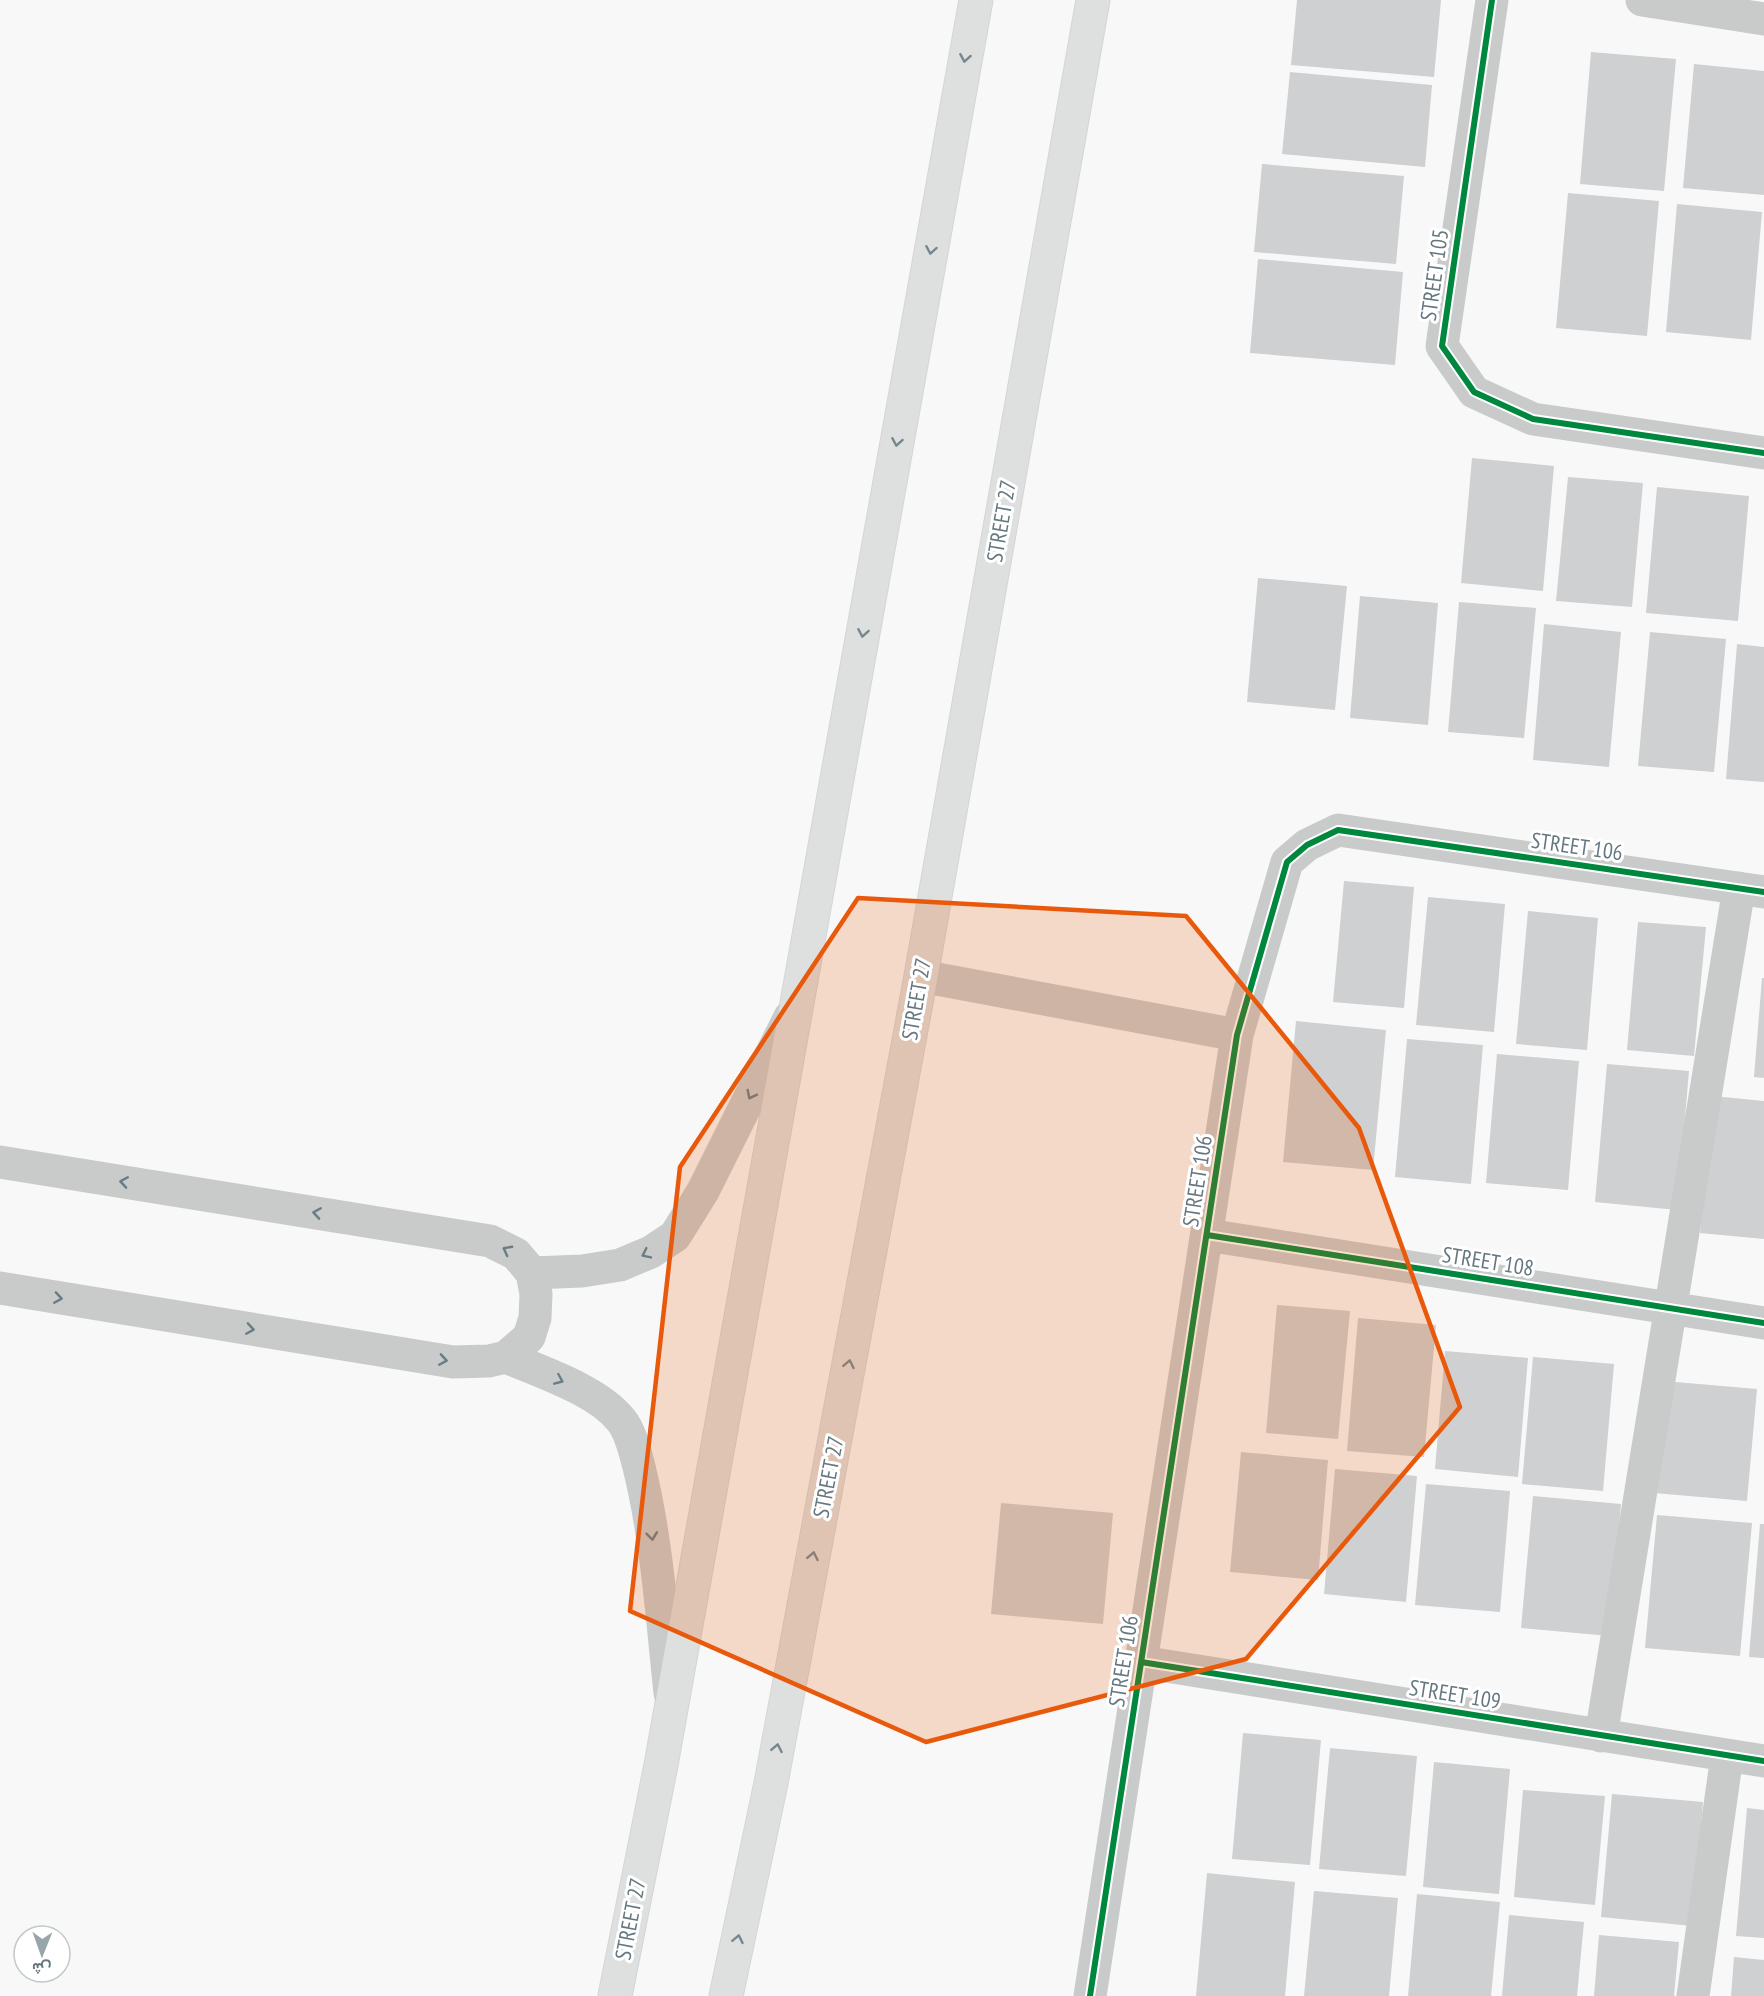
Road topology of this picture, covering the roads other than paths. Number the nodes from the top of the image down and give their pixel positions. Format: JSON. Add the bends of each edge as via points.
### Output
{"nodes":[{"id":1,"x":976,"y":0,"type":"edge"},
{"id":2,"x":1093,"y":0,"type":"edge"},
{"id":3,"x":1492,"y":0,"type":"edge"},
{"id":4,"x":1642,"y":0,"type":"edge"},
{"id":5,"x":1764,"y":19,"type":"edge"},
{"id":6,"x":1764,"y":453,"type":"edge"},
{"id":7,"x":1751,"y":890,"type":"edge"},
{"id":8,"x":921,"y":976,"type":"junction"},
{"id":9,"x":796,"y":1005,"type":"junction"},
{"id":10,"x":1237,"y":1035,"type":"junction"},
{"id":11,"x":0,"y":1162,"type":"edge"},
{"id":12,"x":1207,"y":1235,"type":"junction"},
{"id":13,"x":532,"y":1273,"type":"junction"},
{"id":14,"x":0,"y":1288,"type":"edge"},
{"id":15,"x":1671,"y":1308,"type":"junction"},
{"id":16,"x":1764,"y":1323,"type":"edge"},
{"id":17,"x":506,"y":1357,"type":"junction"},
{"id":18,"x":1141,"y":1662,"type":"junction"},
{"id":19,"x":672,"y":1704,"type":"junction"},
{"id":20,"x":1601,"y":1736,"type":"junction"},
{"id":21,"x":1727,"y":1756,"type":"junction"},
{"id":22,"x":1764,"y":1761,"type":"edge"},
{"id":23,"x":615,"y":1996,"type":"edge"},
{"id":24,"x":726,"y":1996,"type":"edge"},
{"id":25,"x":1090,"y":1996,"type":"edge"},
{"id":26,"x":1693,"y":1996,"type":"edge"}],
"edges":[{"from":1,"to":9,"type":"main road","name":"STREET 27","one_way":true},
{"from":2,"to":8,"type":"main road","name":"STREET 27"},
{"from":3,"to":6,"type":"street","name":"STREET 105","via":[[1442,346],[1474,392],[1533,419]]},
{"from":4,"to":5,"type":"street"},
{"from":7,"to":10,"type":"street","name":"STREET 106","via":[[1338,830],[1307,845],[1287,862]]},
{"from":7,"to":15,"type":"street"},
{"from":8,"to":10,"type":"street"},
{"from":24,"to":8,"type":"main road","name":"STREET 27","one_way":true,"via":[[773,1772]]},
{"from":9,"to":13,"type":"street","one_way":true,"via":[[703,1191],[675,1236],[620,1265]]},
{"from":9,"to":19,"type":"main road","name":"STREET 27"},
{"from":10,"to":12,"type":"street","name":"STREET 106"},
{"from":13,"to":11,"type":"street","one_way":true,"via":[[516,1254],[490,1241]]},
{"from":12,"to":15,"type":"street","name":"STREET 108"},
{"from":12,"to":18,"type":"street","name":"STREET 106"},
{"from":13,"to":17,"type":"street","via":[[535,1318],[529,1337]]},
{"from":14,"to":17,"type":"street","one_way":true,"via":[[453,1362]]},
{"from":15,"to":16,"type":"street","name":"STREET 108"},
{"from":15,"to":20,"type":"street"},
{"from":17,"to":19,"type":"street","one_way":true,"via":[[575,1386],[622,1421],[648,1503]]},
{"from":18,"to":20,"type":"street","name":"STREET 109"},
{"from":18,"to":25,"type":"street","name":"STREET 106"},
{"from":19,"to":23,"type":"main road","name":"STREET 27"},
{"from":20,"to":21,"type":"street","name":"STREET 109"},
{"from":21,"to":22,"type":"street","name":"STREET 109"},
{"from":21,"to":26,"type":"street"}]}
